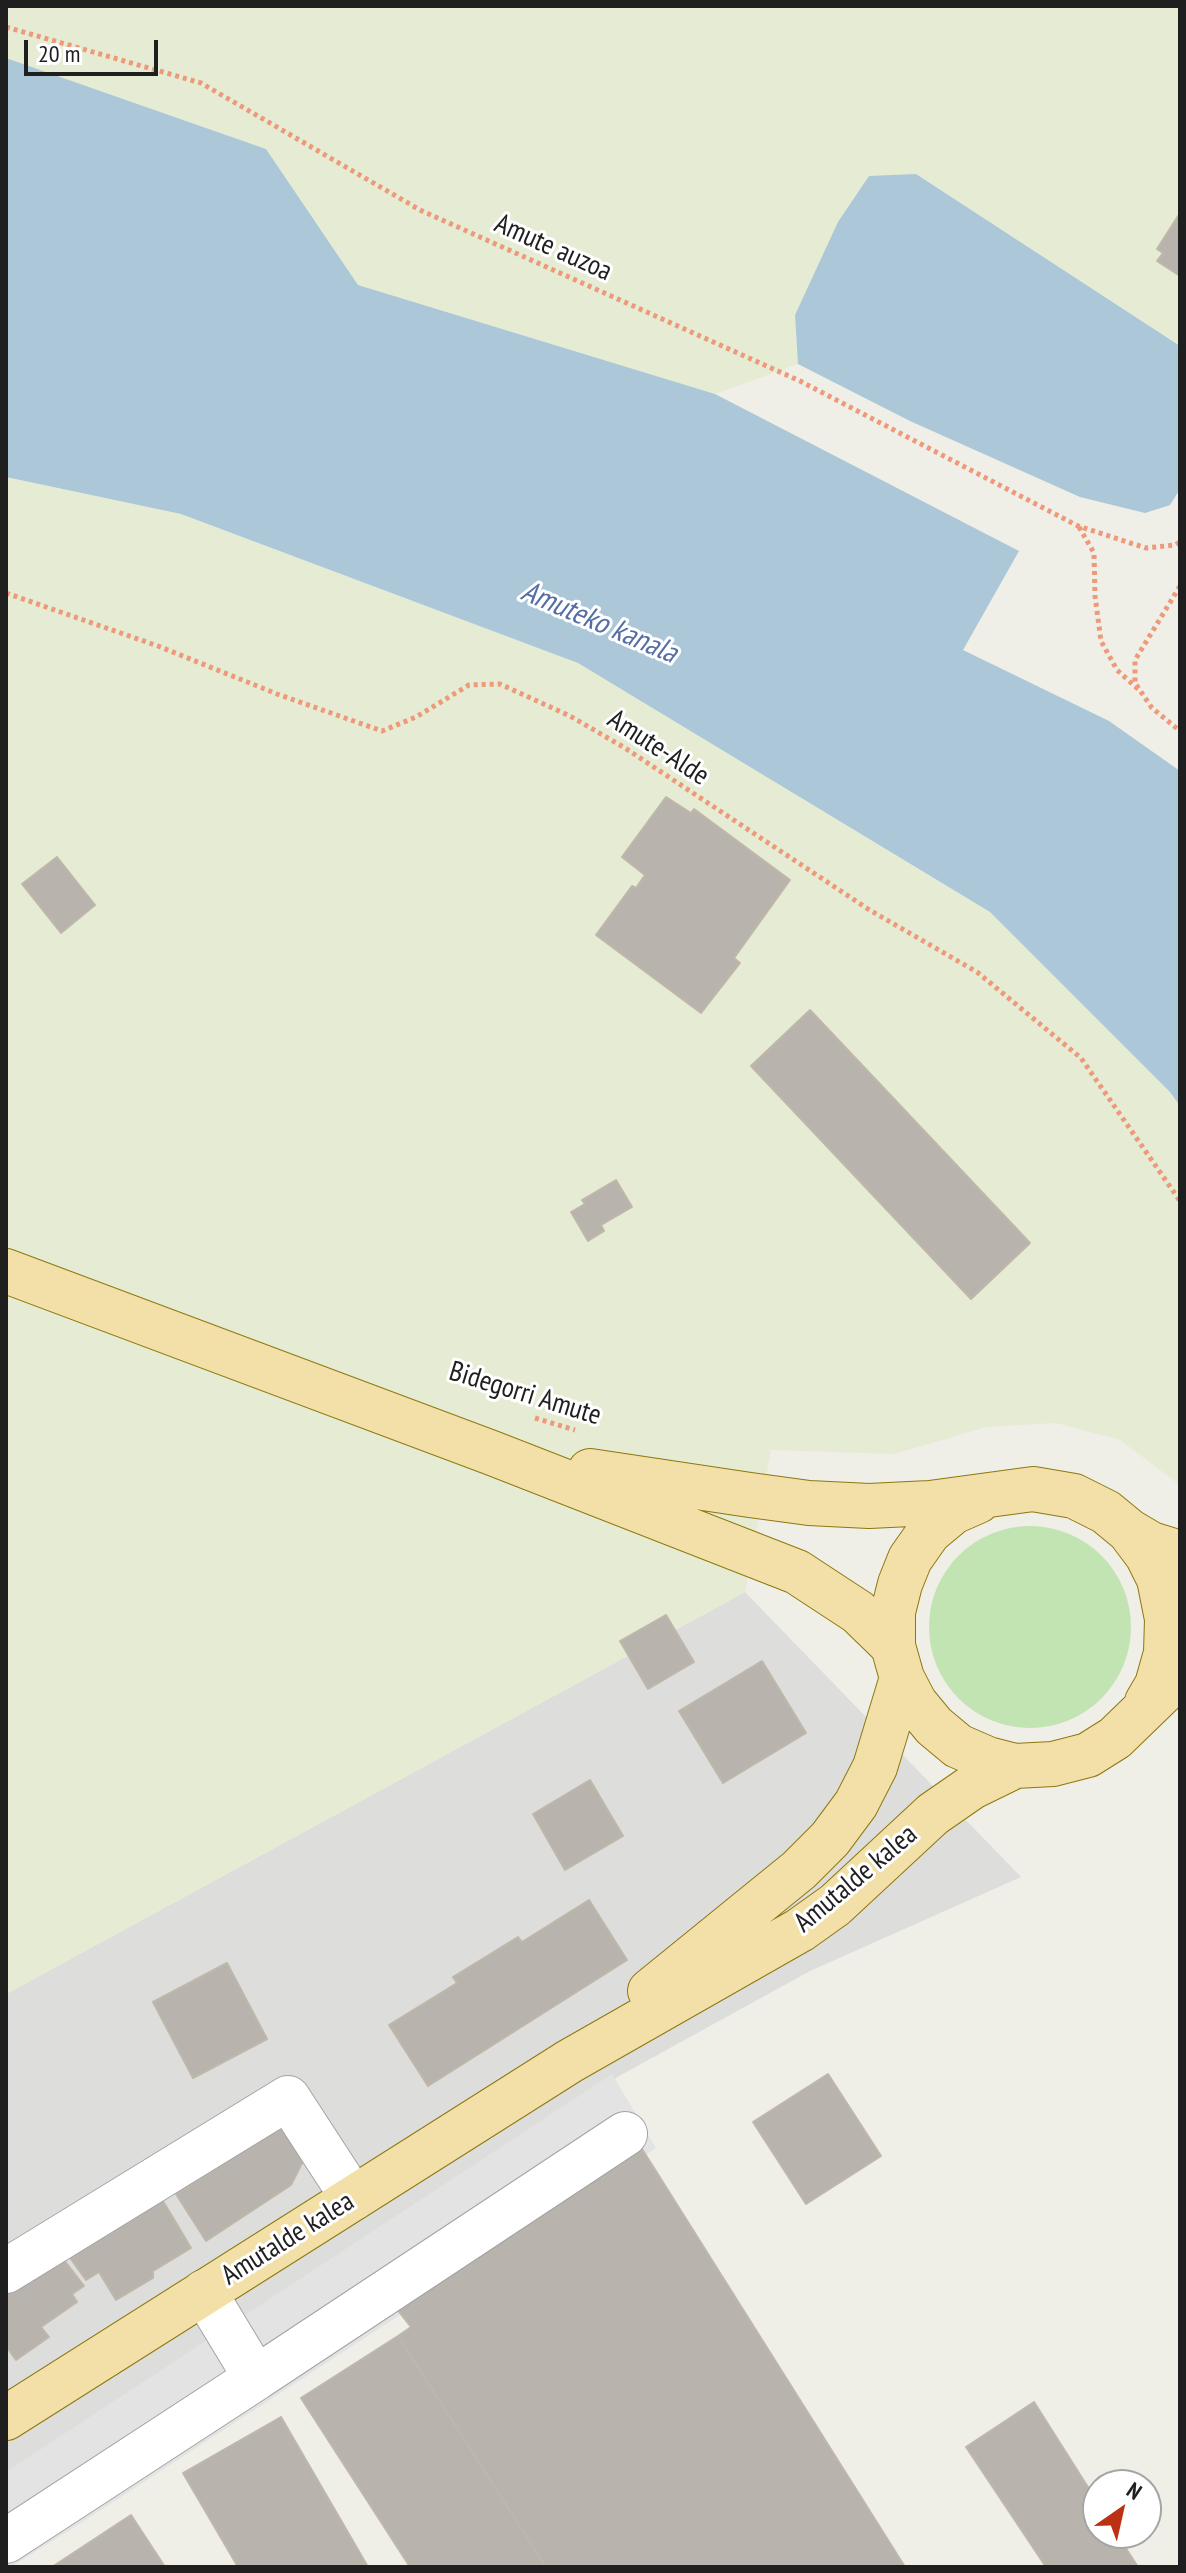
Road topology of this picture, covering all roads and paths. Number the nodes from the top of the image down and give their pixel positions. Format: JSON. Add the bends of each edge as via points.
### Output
{"nodes":[{"id":1,"x":6,"y":27,"type":"edge"},
{"id":2,"x":1078,"y":526,"type":"junction"},
{"id":3,"x":1180,"y":542,"type":"edge"},
{"id":4,"x":1180,"y":586,"type":"edge"},
{"id":5,"x":6,"y":593,"type":"edge"},
{"id":6,"x":1139,"y":690,"type":"junction"},
{"id":7,"x":1180,"y":731,"type":"edge"},
{"id":8,"x":1180,"y":1201,"type":"edge"},
{"id":9,"x":6,"y":1271,"type":"edge"},
{"id":10,"x":532,"y":1417,"type":"dead end"},
{"id":11,"x":577,"y":1430,"type":"dead end"},
{"id":12,"x":492,"y":1453,"type":"junction"},
{"id":13,"x":991,"y":1495,"type":"junction"},
{"id":14,"x":1129,"y":1531,"type":"junction"},
{"id":15,"x":1180,"y":1553,"type":"edge"},
{"id":16,"x":898,"y":1662,"type":"junction"},
{"id":17,"x":1180,"y":1675,"type":"edge"},
{"id":18,"x":1142,"y":1711,"type":"junction"},
{"id":19,"x":1015,"y":1766,"type":"junction"},
{"id":20,"x":570,"y":2061,"type":"junction"},
{"id":21,"x":625,"y":2134,"type":"dead end"},
{"id":22,"x":353,"y":2198,"type":"junction"},
{"id":23,"x":6,"y":2271,"type":"edge"},
{"id":24,"x":204,"y":2292,"type":"junction"},
{"id":25,"x":256,"y":2378,"type":"junction"},
{"id":26,"x":6,"y":2418,"type":"edge"},
{"id":27,"x":6,"y":2541,"type":"edge"}],
"edges":[{"from":1,"to":2,"type":"path","name":"Amute auzoa","via":[[201,83],[420,210],[800,381]]},
{"from":2,"to":3,"type":"path","name":"Amute auzoa","via":[[1146,548]]},
{"from":2,"to":6,"type":"path","via":[[1094,553],[1101,641],[1117,670]]},
{"from":4,"to":6,"type":"path","via":[[1135,660]]},
{"from":5,"to":8,"type":"path","name":"Amute-Alde","via":[[382,731],[469,685],[500,684],[570,716],[868,909],[977,972],[1081,1058]]},
{"from":6,"to":7,"type":"path"},
{"from":9,"to":12,"type":"main road"},
{"from":10,"to":11,"type":"path","name":"Bidegorri Amute"},
{"from":12,"to":13,"type":"main road","via":[[809,1503],[869,1506]]},
{"from":12,"to":16,"type":"main road","via":[[797,1572],[858,1612]]},
{"from":13,"to":14,"type":"main road","via":[[1033,1489],[1074,1496]]},
{"from":13,"to":16,"type":"main road","via":[[953,1512],[929,1532],[910,1559],[893,1612]]},
{"from":14,"to":15,"type":"main road"},
{"from":14,"to":18,"type":"main road","via":[[1159,1579],[1167,1619],[1166,1653]]},
{"from":16,"to":19,"type":"main road","via":[[915,1703],[934,1726],[958,1746]]},
{"from":16,"to":20,"type":"main road","name":"Amutalde kalea","via":[[875,1767],[830,1839]]},
{"from":17,"to":18,"type":"main road"},
{"from":18,"to":19,"type":"main road","via":[[1088,1755]]},
{"from":19,"to":20,"type":"main road","name":"Amutalde kalea","via":[[933,1814],[835,1905],[800,1930]]},
{"from":20,"to":22,"type":"main road","name":"Amutalde kalea"},
{"from":21,"to":25,"type":"street"},
{"from":22,"to":23,"type":"street","via":[[288,2098]]},
{"from":22,"to":24,"type":"main road","name":"Amutalde kalea"},
{"from":24,"to":25,"type":"street"},
{"from":24,"to":26,"type":"main road","name":"Amutalde kalea"},
{"from":25,"to":27,"type":"street"}]}
